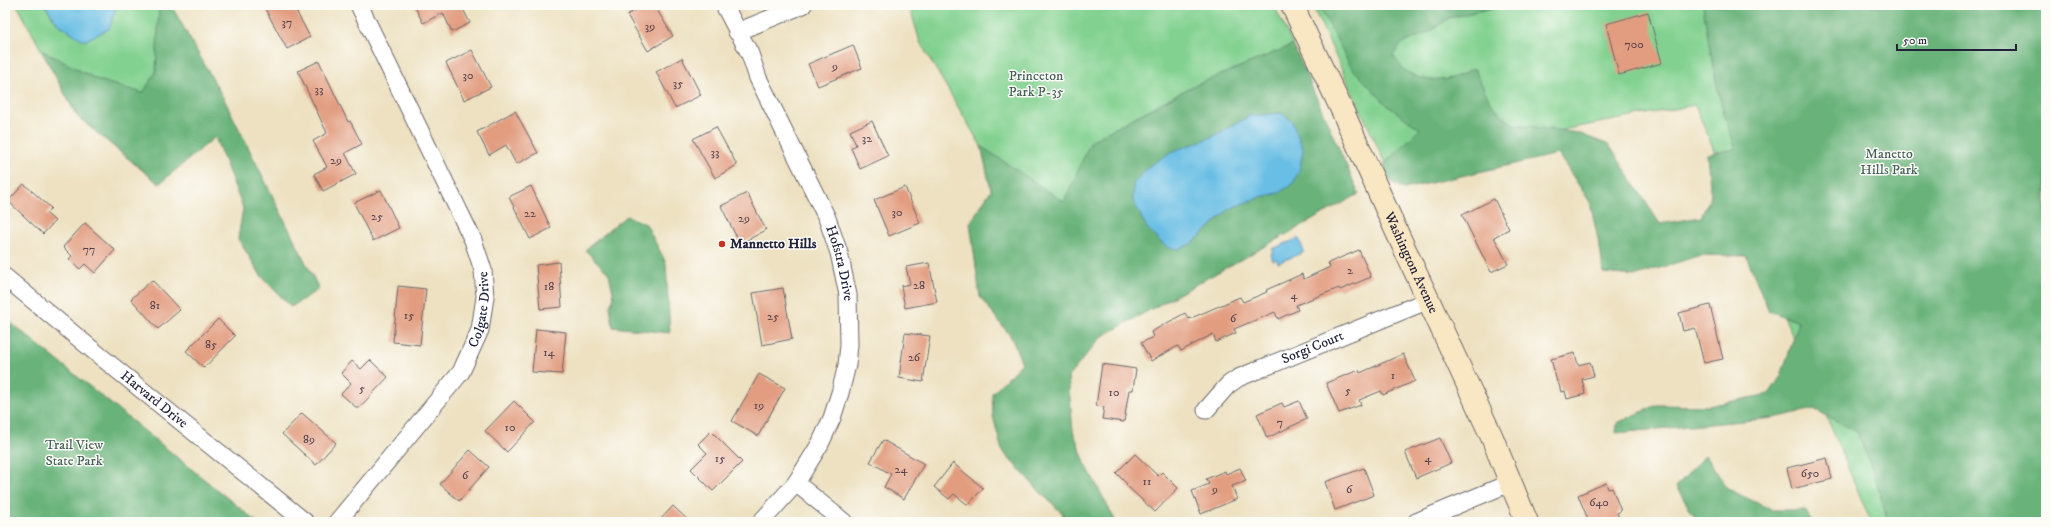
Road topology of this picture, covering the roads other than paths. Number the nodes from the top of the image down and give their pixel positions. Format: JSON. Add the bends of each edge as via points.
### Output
{"nodes":[{"id":1,"x":359,"y":5,"type":"edge"},
{"id":2,"x":724,"y":5,"type":"edge"},
{"id":3,"x":804,"y":5,"type":"edge"},
{"id":4,"x":1292,"y":5,"type":"edge"},
{"id":5,"x":737,"y":32,"type":"junction"},
{"id":6,"x":5,"y":276,"type":"edge"},
{"id":7,"x":1429,"y":300,"type":"junction"},
{"id":8,"x":1206,"y":410,"type":"dead end"},
{"id":9,"x":796,"y":483,"type":"junction"},
{"id":10,"x":1510,"y":483,"type":"junction"},
{"id":11,"x":305,"y":522,"type":"edge"},
{"id":12,"x":337,"y":522,"type":"edge"},
{"id":13,"x":761,"y":522,"type":"edge"},
{"id":14,"x":844,"y":522,"type":"edge"},
{"id":15,"x":1416,"y":522,"type":"edge"},
{"id":16,"x":1527,"y":522,"type":"edge"}],
"edges":[{"from":1,"to":12,"type":"street","name":"Colgate Drive","via":[[474,240],[483,270],[485,296],[480,330],[461,372]]},
{"from":2,"to":5,"type":"street","name":"Hofstra Drive"},
{"from":3,"to":5,"type":"street"},
{"from":4,"to":7,"type":"main road","name":"Washington Avenue"},
{"from":5,"to":9,"type":"street","name":"Hofstra Drive","via":[[750,54],[758,78],[827,218],[839,253],[848,295],[849,345],[840,393],[820,444]]},
{"from":6,"to":11,"type":"street","name":"Harvard Drive"},
{"from":7,"to":8,"type":"street","name":"Sorgi Court","via":[[1238,378],[1228,385]]},
{"from":7,"to":10,"type":"main road","name":"Washington Avenue","via":[[1491,435]]},
{"from":9,"to":13,"type":"street","name":"Hofstra Drive"},
{"from":9,"to":14,"type":"street"},
{"from":10,"to":15,"type":"street"},
{"from":10,"to":16,"type":"main road","name":"Washington Avenue"}]}
